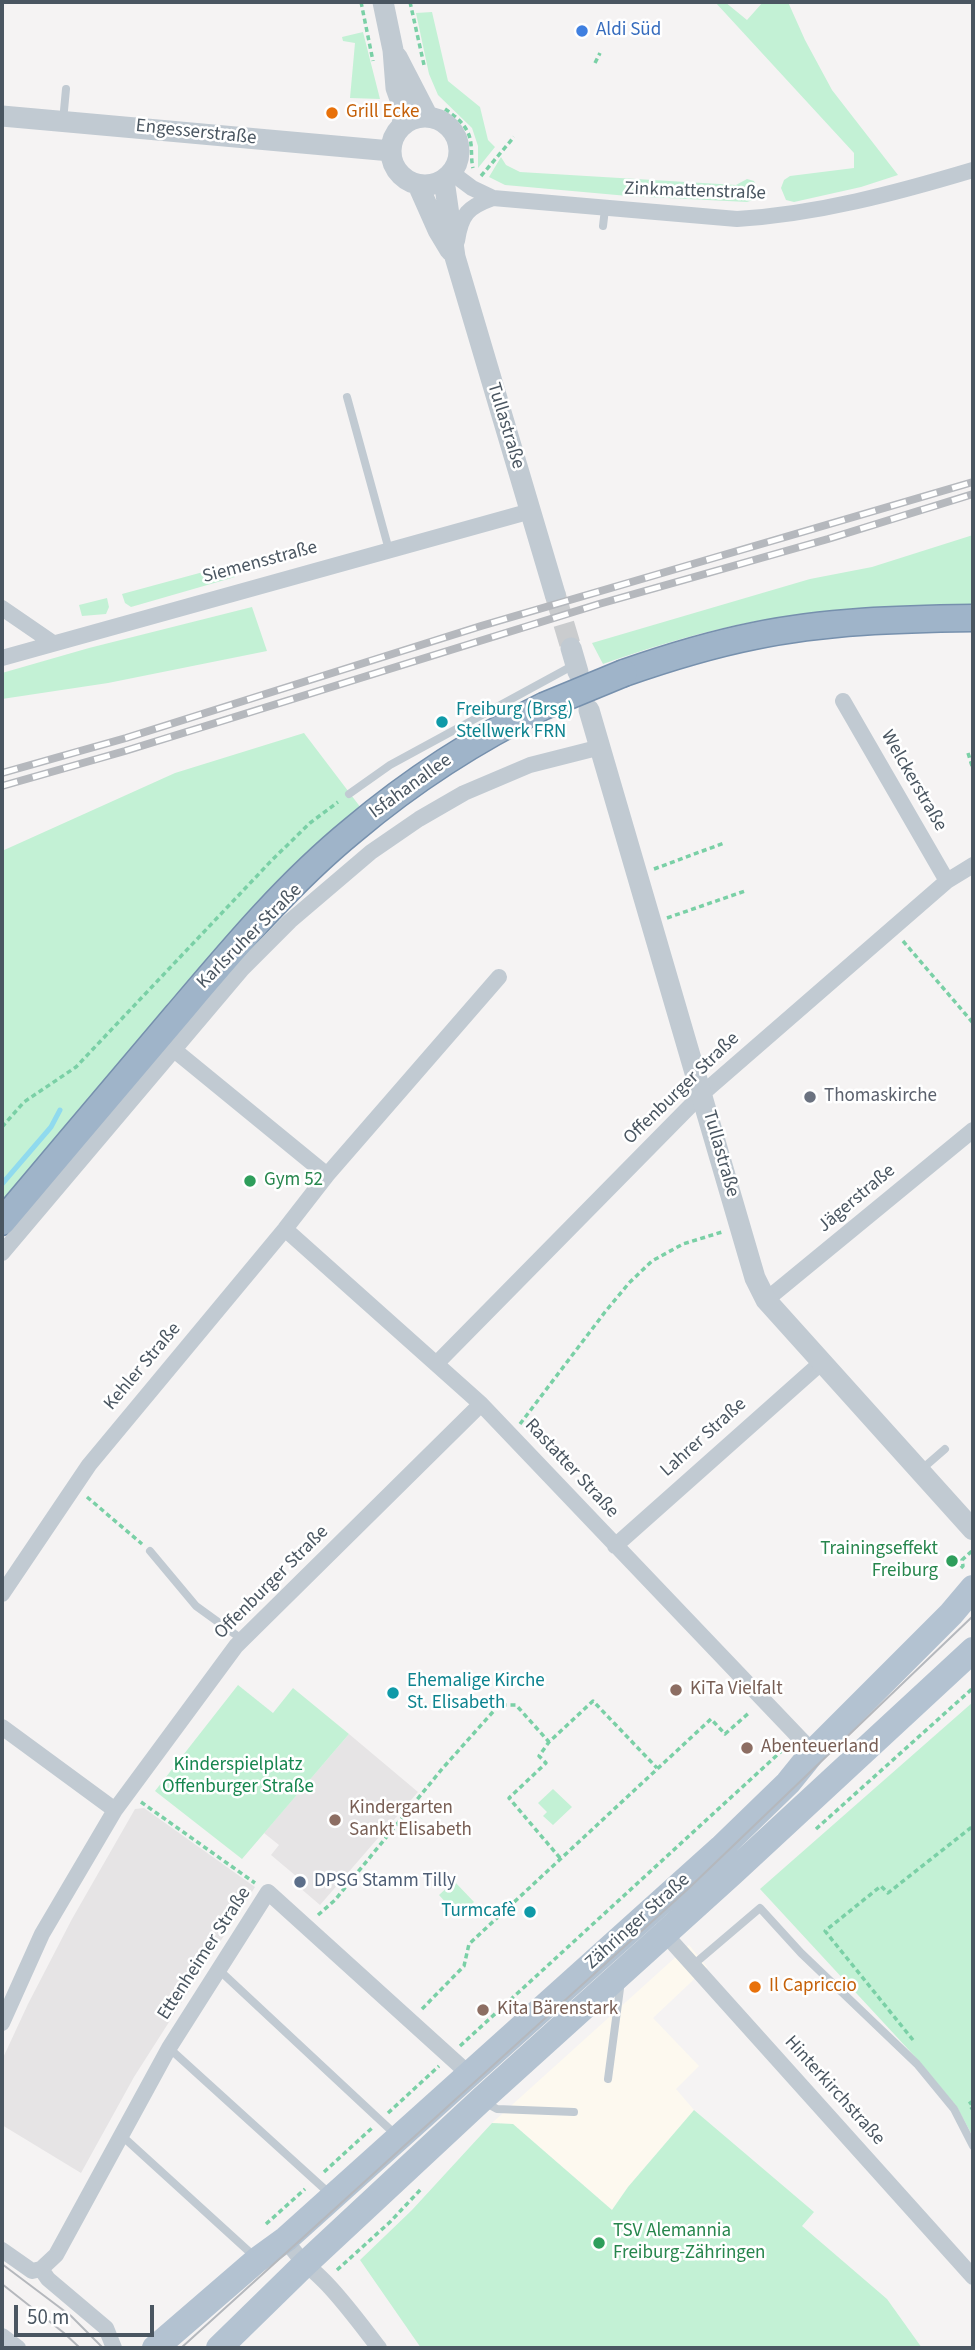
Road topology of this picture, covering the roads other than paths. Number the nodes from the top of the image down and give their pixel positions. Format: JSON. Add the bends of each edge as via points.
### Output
{"nodes":[{"id":1,"x":383,"y":2,"type":"edge"},
{"id":2,"x":393,"y":50,"type":"junction"},
{"id":3,"x":65,"y":89,"type":"dead end"},
{"id":4,"x":434,"y":112,"type":"junction"},
{"id":5,"x":2,"y":116,"type":"edge"},
{"id":6,"x":63,"y":121,"type":"junction"},
{"id":7,"x":403,"y":125,"type":"junction"},
{"id":8,"x":391,"y":152,"type":"junction"},
{"id":9,"x":973,"y":170,"type":"edge"},
{"id":10,"x":448,"y":177,"type":"junction"},
{"id":11,"x":418,"y":184,"type":"junction"},
{"id":12,"x":494,"y":198,"type":"junction"},
{"id":13,"x":455,"y":257,"type":"junction"},
{"id":14,"x":347,"y":397,"type":"dead end"},
{"id":15,"x":531,"y":511,"type":"junction"},
{"id":16,"x":389,"y":550,"type":"junction"},
{"id":17,"x":555,"y":594,"type":"tunnel mouth"},
{"id":18,"x":2,"y":608,"type":"edge"},
{"id":19,"x":973,"y":618,"type":"edge"},
{"id":20,"x":53,"y":643,"type":"junction"},
{"id":21,"x":2,"y":658,"type":"edge"},
{"id":22,"x":575,"y":661,"type":"dead end"},
{"id":23,"x":843,"y":701,"type":"dead end"},
{"id":24,"x":589,"y":709,"type":"dead end"},
{"id":25,"x":601,"y":747,"type":"junction"},
{"id":26,"x":349,"y":794,"type":"road end"},
{"id":27,"x":973,"y":866,"type":"edge"},
{"id":28,"x":947,"y":881,"type":"junction"},
{"id":29,"x":499,"y":977,"type":"dead end"},
{"id":30,"x":173,"y":1049,"type":"junction"},
{"id":31,"x":703,"y":1093,"type":"junction"},
{"id":32,"x":973,"y":1129,"type":"edge"},
{"id":33,"x":327,"y":1175,"type":"junction"},
{"id":34,"x":2,"y":1222,"type":"edge"},
{"id":35,"x":285,"y":1229,"type":"junction"},
{"id":36,"x":2,"y":1253,"type":"edge"},
{"id":37,"x":766,"y":1300,"type":"junction"},
{"id":38,"x":822,"y":1362,"type":"junction"},
{"id":39,"x":437,"y":1363,"type":"junction"},
{"id":40,"x":481,"y":1404,"type":"junction"},
{"id":41,"x":945,"y":1449,"type":"dead end"},
{"id":42,"x":919,"y":1471,"type":"junction"},
{"id":43,"x":973,"y":1530,"type":"edge"},
{"id":44,"x":615,"y":1546,"type":"junction"},
{"id":45,"x":150,"y":1550,"type":"road end"},
{"id":46,"x":973,"y":1588,"type":"edge"},
{"id":47,"x":2,"y":1594,"type":"edge"},
{"id":48,"x":243,"y":1640,"type":"junction"},
{"id":49,"x":973,"y":1650,"type":"edge"},
{"id":50,"x":2,"y":1727,"type":"edge"},
{"id":51,"x":806,"y":1744,"type":"junction"},
{"id":52,"x":115,"y":1810,"type":"junction"},
{"id":53,"x":664,"y":1933,"type":"junction"},
{"id":54,"x":693,"y":1965,"type":"junction"},
{"id":55,"x":218,"y":1969,"type":"junction"},
{"id":56,"x":621,"y":1972,"type":"junction"},
{"id":57,"x":2,"y":2023,"type":"edge"},
{"id":58,"x":169,"y":2048,"type":"junction"},
{"id":59,"x":469,"y":2074,"type":"junction"},
{"id":60,"x":608,"y":2079,"type":"dead end"},
{"id":61,"x":481,"y":2100,"type":"junction"},
{"id":62,"x":574,"y":2112,"type":"dead end"},
{"id":63,"x":390,"y":2129,"type":"junction"},
{"id":64,"x":121,"y":2135,"type":"junction"},
{"id":65,"x":973,"y":2146,"type":"edge"},
{"id":66,"x":324,"y":2189,"type":"junction"},
{"id":67,"x":286,"y":2239,"type":"junction"},
{"id":68,"x":2,"y":2250,"type":"edge"},
{"id":69,"x":250,"y":2252,"type":"junction"},
{"id":70,"x":304,"y":2264,"type":"junction"},
{"id":71,"x":41,"y":2269,"type":"junction"},
{"id":72,"x":973,"y":2277,"type":"edge"},
{"id":73,"x":2,"y":2336,"type":"edge"},
{"id":74,"x":18,"y":2348,"type":"edge"},
{"id":75,"x":114,"y":2348,"type":"edge"},
{"id":76,"x":155,"y":2348,"type":"edge"},
{"id":77,"x":219,"y":2348,"type":"edge"},
{"id":78,"x":379,"y":2348,"type":"edge"}],
"edges":[{"from":1,"to":2,"type":"street","name":"Tullastraße"},
{"from":2,"to":4,"type":"street","name":"Tullastraße"},
{"from":2,"to":7,"type":"street","name":"Tullastraße"},
{"from":3,"to":6,"type":"lane"},
{"from":4,"to":7,"type":"street"},
{"from":4,"to":10,"type":"street","name":"Tullastraße","via":[[456,136],[459,156]]},
{"from":5,"to":6,"type":"street","name":"Engesserstraße"},
{"from":6,"to":8,"type":"street","name":"Engesserstraße"},
{"from":7,"to":8,"type":"street"},
{"from":8,"to":11,"type":"street","name":"Tullastraße","via":[[400,174]]},
{"from":9,"to":12,"type":"street","name":"Zinkmattenstraße","via":[[833,208],[772,217],[604,218]]},
{"from":10,"to":11,"type":"street","via":[[428,186]]},
{"from":10,"to":12,"type":"street","name":"Zinkmattenstraße"},
{"from":10,"to":13,"type":"street","name":"Tullastraße"},
{"from":11,"to":13,"type":"street","name":"Tullastraße"},
{"from":12,"to":13,"type":"street","via":[[470,210],[460,222]]},
{"from":13,"to":15,"type":"street","name":"Tullastraße"},
{"from":14,"to":16,"type":"lane"},
{"from":15,"to":16,"type":"street","name":"Siemensstraße"},
{"from":15,"to":17,"type":"street","name":"Tullastraße"},
{"from":16,"to":20,"type":"street","name":"Siemensstraße"},
{"from":18,"to":20,"type":"street"},
{"from":19,"to":34,"type":"highway","name":"Isfahanallee","bridge":true,"via":[[797,629],[709,646],[624,673],[482,738],[362,822],[318,862],[223,961]]},
{"from":20,"to":21,"type":"street","name":"Siemensstraße"},
{"from":22,"to":26,"type":"lane","via":[[390,765]]},
{"from":23,"to":28,"type":"street","name":"Welckerstraße"},
{"from":24,"to":25,"type":"street","name":"Tullastraße"},
{"from":25,"to":30,"type":"street","name":"Karlsruher Straße","via":[[530,765],[419,818],[290,921]]},
{"from":25,"to":31,"type":"street","name":"Tullastraße"},
{"from":27,"to":28,"type":"street","name":"Offenburger Straße"},
{"from":28,"to":31,"type":"street","name":"Offenburger Straße"},
{"from":29,"to":33,"type":"street","name":"Kehler Straße"},
{"from":30,"to":33,"type":"street"},
{"from":30,"to":36,"type":"street","name":"Karlsruher Straße"},
{"from":31,"to":37,"type":"street","name":"Tullastraße","via":[[755,1278]]},
{"from":31,"to":39,"type":"street","name":"Offenburger Straße"},
{"from":32,"to":37,"type":"street","name":"Jägerstraße"},
{"from":33,"to":35,"type":"street","name":"Kehler Straße"},
{"from":35,"to":39,"type":"street","name":"Rastatter Straße"},
{"from":35,"to":47,"type":"street","name":"Kehler Straße","via":[[89,1465]]},
{"from":37,"to":38,"type":"street","name":"Tullastraße"},
{"from":38,"to":42,"type":"street","name":"Tullastraße"},
{"from":38,"to":44,"type":"street","name":"Lahrer Straße"},
{"from":39,"to":40,"type":"street","name":"Rastatter Straße"},
{"from":40,"to":44,"type":"street","name":"Rastatter Straße"},
{"from":40,"to":48,"type":"street","name":"Offenburger Straße"},
{"from":41,"to":42,"type":"lane"},
{"from":42,"to":43,"type":"street","name":"Tullastraße"},
{"from":44,"to":51,"type":"street","name":"Rastatter Straße"},
{"from":45,"to":48,"type":"lane","via":[[196,1606]]},
{"from":46,"to":51,"type":"main road","name":"Zähringer Straße","via":[[951,1614]]},
{"from":48,"to":52,"type":"street","name":"Offenburger Straße"},
{"from":49,"to":53,"type":"main road","name":"Zähringer Straße"},
{"from":50,"to":52,"type":"street"},
{"from":51,"to":59,"type":"main road","name":"Zähringer Straße","via":[[788,1783]]},
{"from":52,"to":57,"type":"street","name":"Offenburger Straße","via":[[41,1934]]},
{"from":53,"to":54,"type":"street","name":"Hinterkirchstraße"},
{"from":53,"to":56,"type":"main road","name":"Zähringer Straße"},
{"from":54,"to":65,"type":"lane","via":[[760,1908],[917,2064],[954,2109]]},
{"from":54,"to":72,"type":"street","name":"Hinterkirchstraße"},
{"from":55,"to":58,"type":"street","name":"Ettenheimer Straße"},
{"from":55,"to":59,"type":"street","name":"Ettenheimer Straße","via":[[268,1892]]},
{"from":55,"to":63,"type":"lane"},
{"from":56,"to":60,"type":"lane"},
{"from":56,"to":61,"type":"main road","name":"Zähringer Straße"},
{"from":58,"to":64,"type":"street","name":"Ettenheimer Straße"},
{"from":58,"to":66,"type":"lane"},
{"from":59,"to":63,"type":"main road","name":"Zähringer Straße"},
{"from":61,"to":62,"type":"lane","via":[[497,2109]]},
{"from":61,"to":70,"type":"main road","name":"Zähringer Straße"},
{"from":63,"to":66,"type":"main road","name":"Zähringer Straße"},
{"from":64,"to":69,"type":"lane"},
{"from":64,"to":71,"type":"street","name":"Ettenheimer Straße","via":[[56,2255]]},
{"from":66,"to":67,"type":"main road","name":"Zähringer Straße"},
{"from":67,"to":69,"type":"main road","name":"Zähringer Straße"},
{"from":67,"to":70,"type":"street"},
{"from":68,"to":71,"type":"street","via":[[32,2271]]},
{"from":69,"to":76,"type":"main road","name":"Zähringer Straße"},
{"from":70,"to":77,"type":"main road","name":"Zähringer Straße"},
{"from":70,"to":78,"type":"street","via":[[332,2290]]},
{"from":71,"to":75,"type":"street","via":[[106,2328]]},
{"from":73,"to":74,"type":"street"}]}
